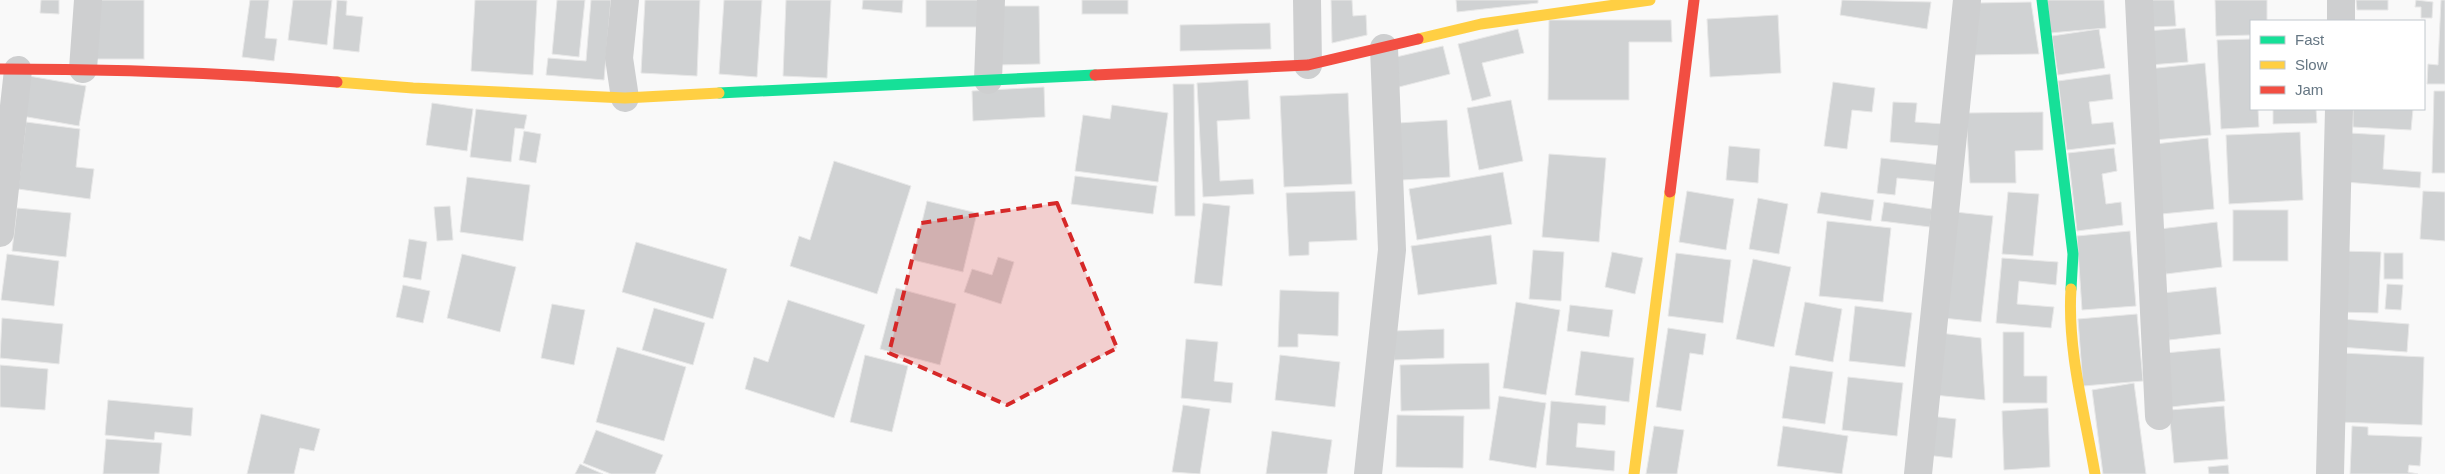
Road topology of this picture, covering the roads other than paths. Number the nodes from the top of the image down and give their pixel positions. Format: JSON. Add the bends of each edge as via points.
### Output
{"nodes":[{"id":1,"x":88,"y":0,"type":"edge"},
{"id":2,"x":625,"y":0,"type":"edge"},
{"id":3,"x":990,"y":0,"type":"edge"},
{"id":4,"x":1307,"y":0,"type":"edge"},
{"id":5,"x":1650,"y":0,"type":"edge"},
{"id":6,"x":1694,"y":0,"type":"edge"},
{"id":7,"x":1967,"y":0,"type":"edge"},
{"id":8,"x":2042,"y":0,"type":"edge"},
{"id":9,"x":2139,"y":0,"type":"edge"},
{"id":10,"x":2342,"y":0,"type":"edge"},
{"id":11,"x":2341,"y":20,"type":"edge"},
{"id":12,"x":1384,"y":48,"type":"junction"},
{"id":13,"x":1308,"y":65,"type":"junction"},
{"id":14,"x":9,"y":69,"type":"edge"},
{"id":15,"x":83,"y":69,"type":"junction"},
{"id":16,"x":988,"y":80,"type":"junction"},
{"id":17,"x":625,"y":98,"type":"junction"},
{"id":18,"x":2339,"y":110,"type":"edge"},
{"id":19,"x":0,"y":233,"type":"edge"},
{"id":20,"x":2160,"y":416,"type":"dead end"},
{"id":21,"x":1368,"y":474,"type":"edge"},
{"id":22,"x":1634,"y":474,"type":"edge"},
{"id":23,"x":1918,"y":474,"type":"edge"},
{"id":24,"x":2095,"y":474,"type":"edge"},
{"id":25,"x":2330,"y":474,"type":"edge"}],
"edges":[{"from":1,"to":15,"type":"street"},
{"from":2,"to":17,"type":"street","via":[[619,58]]},
{"from":3,"to":16,"type":"street"},
{"from":4,"to":13,"type":"street"},
{"from":5,"to":12,"type":"street","via":[[1481,24]]},
{"from":6,"to":22,"type":"street"},
{"from":7,"to":23,"type":"street"},
{"from":8,"to":24,"type":"street","via":[[2074,254],[2070,303],[2077,373]]},
{"from":9,"to":20,"type":"street"},
{"from":10,"to":11,"type":"street"},
{"from":12,"to":13,"type":"street"},
{"from":12,"to":21,"type":"street","via":[[1392,250]]},
{"from":13,"to":16,"type":"street"},
{"from":14,"to":15,"type":"street"},
{"from":14,"to":19,"type":"street"},
{"from":15,"to":17,"type":"street","via":[[264,76],[413,88]]},
{"from":16,"to":17,"type":"street"},
{"from":18,"to":25,"type":"street"}]}
